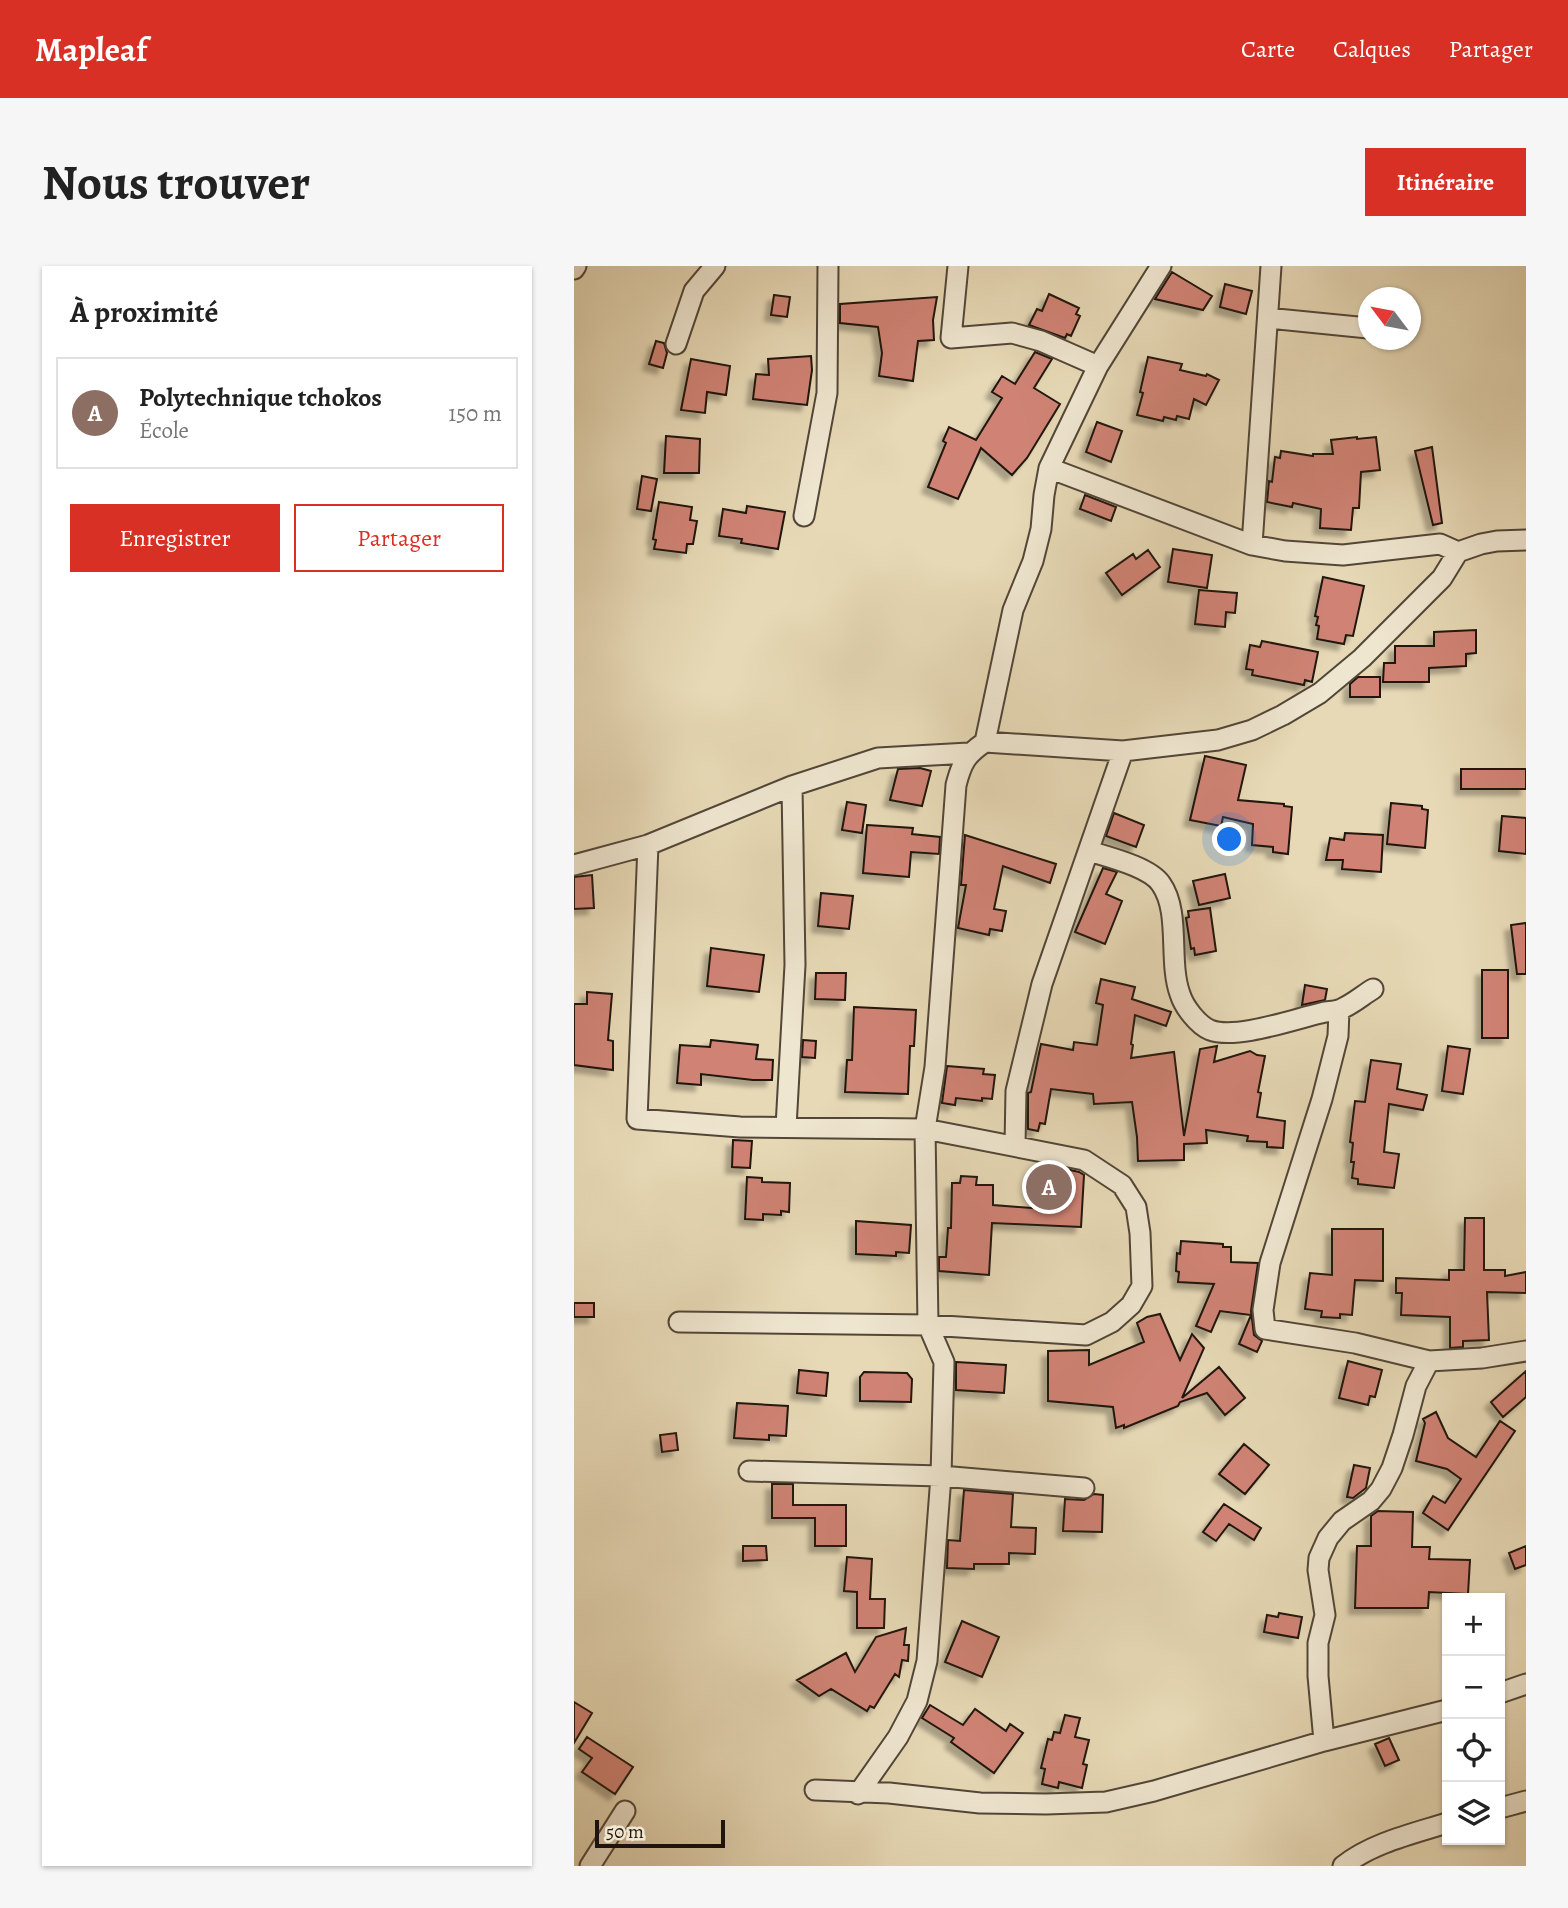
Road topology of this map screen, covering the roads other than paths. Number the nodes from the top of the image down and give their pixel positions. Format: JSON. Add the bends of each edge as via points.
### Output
{"nodes":[{"id":1,"x":715,"y":266,"type":"edge"},
{"id":2,"x":828,"y":266,"type":"edge"},
{"id":3,"x":958,"y":266,"type":"edge"},
{"id":4,"x":1161,"y":266,"type":"edge"},
{"id":5,"x":1271,"y":266,"type":"edge"},
{"id":6,"x":1268,"y":318,"type":"junction"},
{"id":7,"x":1358,"y":327,"type":"edge"},
{"id":8,"x":676,"y":344,"type":"dead end"},
{"id":9,"x":1098,"y":366,"type":"junction"},
{"id":10,"x":1049,"y":468,"type":"junction"},
{"id":11,"x":804,"y":516,"type":"dead end"},
{"id":12,"x":1526,"y":541,"type":"edge"},
{"id":13,"x":1252,"y":545,"type":"junction"},
{"id":14,"x":1458,"y":552,"type":"junction"},
{"id":15,"x":977,"y":748,"type":"junction"},
{"id":16,"x":1123,"y":751,"type":"junction"},
{"id":17,"x":792,"y":786,"type":"junction"},
{"id":18,"x":648,"y":845,"type":"junction"},
{"id":19,"x":1089,"y":851,"type":"junction"},
{"id":20,"x":574,"y":865,"type":"edge"},
{"id":21,"x":1373,"y":989,"type":"dead end"},
{"id":22,"x":1339,"y":1010,"type":"junction"},
{"id":23,"x":786,"y":1127,"type":"junction"},
{"id":24,"x":925,"y":1129,"type":"junction"},
{"id":25,"x":1015,"y":1145,"type":"junction"},
{"id":26,"x":679,"y":1322,"type":"dead end"},
{"id":27,"x":928,"y":1325,"type":"junction"},
{"id":28,"x":1526,"y":1350,"type":"edge"},
{"id":29,"x":1429,"y":1361,"type":"junction"},
{"id":30,"x":749,"y":1471,"type":"dead end"},
{"id":31,"x":941,"y":1476,"type":"junction"},
{"id":32,"x":1084,"y":1488,"type":"dead end"},
{"id":33,"x":1526,"y":1684,"type":"edge"},
{"id":34,"x":1505,"y":1691,"type":"edge"},
{"id":35,"x":1442,"y":1711,"type":"edge"},
{"id":36,"x":1324,"y":1741,"type":"junction"},
{"id":37,"x":815,"y":1790,"type":"dead end"},
{"id":38,"x":858,"y":1794,"type":"junction"},
{"id":39,"x":1526,"y":1801,"type":"edge"},
{"id":40,"x":1505,"y":1807,"type":"edge"},
{"id":41,"x":625,"y":1811,"type":"dead end"},
{"id":42,"x":1442,"y":1825,"type":"edge"},
{"id":43,"x":590,"y":1866,"type":"edge"},
{"id":44,"x":1343,"y":1866,"type":"edge"}],
"edges":[{"from":1,"to":8,"type":"street","via":[[694,291]]},
{"from":2,"to":11,"type":"street","via":[[827,393]]},
{"from":3,"to":9,"type":"street","via":[[951,338],[1012,333]]},
{"from":4,"to":9,"type":"street"},
{"from":5,"to":6,"type":"street"},
{"from":6,"to":7,"type":"street"},
{"from":6,"to":13,"type":"street"},
{"from":9,"to":10,"type":"street"},
{"from":10,"to":13,"type":"street"},
{"from":10,"to":15,"type":"street","via":[[1033,561],[1013,610]]},
{"from":12,"to":14,"type":"street","via":[[1497,541]]},
{"from":13,"to":14,"type":"street","via":[[1343,555],[1440,544]]},
{"from":14,"to":16,"type":"street","via":[[1410,611],[1311,699],[1252,730],[1218,740]]},
{"from":15,"to":16,"type":"street"},
{"from":15,"to":17,"type":"street","via":[[878,758]]},
{"from":15,"to":24,"type":"street","via":[[961,767],[956,785],[935,1067]]},
{"from":16,"to":19,"type":"street"},
{"from":17,"to":18,"type":"street"},
{"from":17,"to":23,"type":"street","via":[[794,965]]},
{"from":18,"to":20,"type":"street"},
{"from":18,"to":23,"type":"street","via":[[637,1119]]},
{"from":19,"to":22,"type":"street","via":[[1129,863],[1161,882],[1170,904],[1180,994],[1209,1030],[1262,1029]]},
{"from":19,"to":25,"type":"street","via":[[1033,1017],[1016,1091]]},
{"from":21,"to":22,"type":"street"},
{"from":22,"to":29,"type":"street","via":[[1338,1036],[1322,1099],[1270,1263],[1262,1310],[1265,1329]]},
{"from":23,"to":24,"type":"street"},
{"from":24,"to":25,"type":"street"},
{"from":24,"to":27,"type":"street"},
{"from":25,"to":27,"type":"street","via":[[1084,1160],[1122,1185],[1136,1207],[1142,1286],[1112,1322],[1086,1335]]},
{"from":26,"to":27,"type":"street"},
{"from":27,"to":31,"type":"street","via":[[944,1362]]},
{"from":28,"to":29,"type":"street"},
{"from":29,"to":36,"type":"street","via":[[1381,1489],[1342,1521],[1319,1558],[1325,1615],[1318,1643]]},
{"from":30,"to":31,"type":"street"},
{"from":31,"to":32,"type":"street"},
{"from":31,"to":38,"type":"street","via":[[927,1661],[916,1701],[898,1737]]},
{"from":33,"to":34,"type":"street"},
{"from":35,"to":36,"type":"street"},
{"from":36,"to":38,"type":"street","via":[[1106,1802],[980,1803]]},
{"from":37,"to":38,"type":"street"},
{"from":39,"to":40,"type":"street"},
{"from":41,"to":43,"type":"street"},
{"from":42,"to":44,"type":"street","via":[[1393,1840]]}]}
